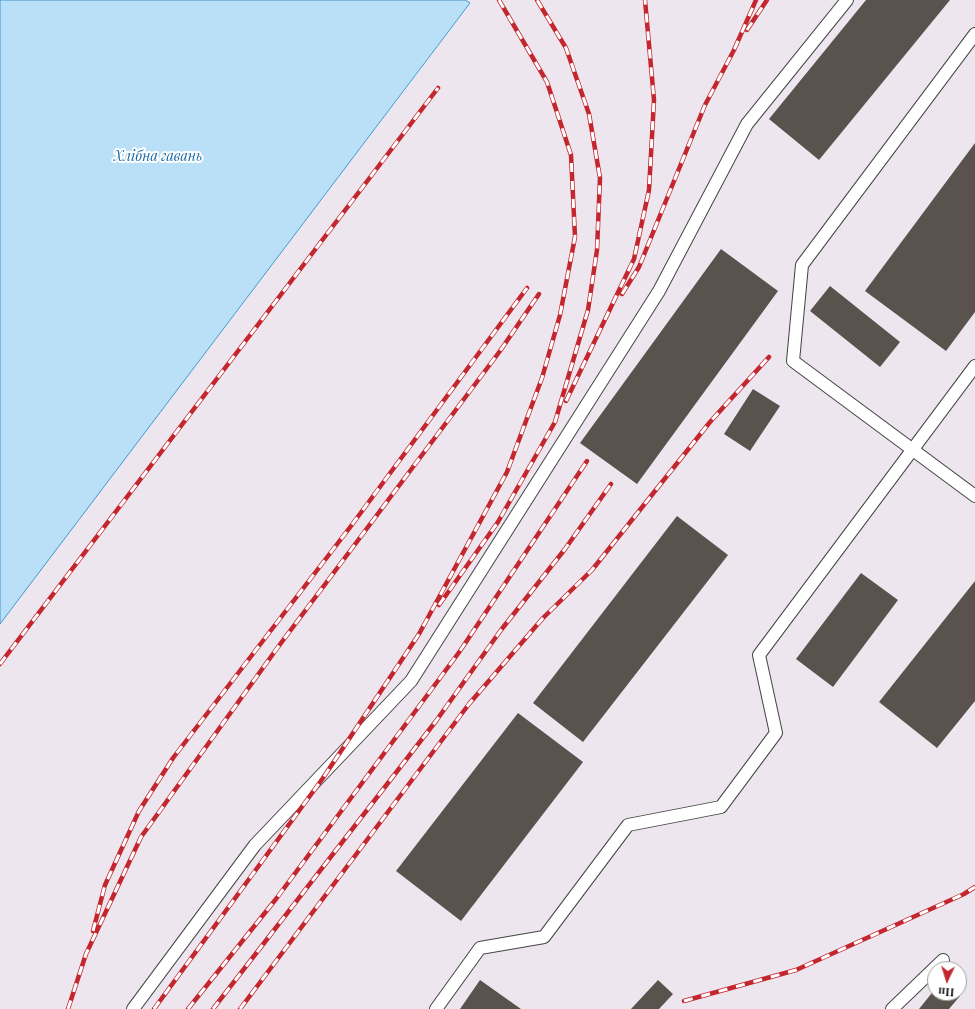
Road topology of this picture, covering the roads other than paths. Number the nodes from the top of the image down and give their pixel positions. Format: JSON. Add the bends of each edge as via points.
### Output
{"nodes":[{"id":1,"x":847,"y":0,"type":"edge"},
{"id":2,"x":975,"y":34,"type":"edge"},
{"id":3,"x":975,"y":366,"type":"edge"},
{"id":4,"x":913,"y":450,"type":"junction"},
{"id":5,"x":975,"y":496,"type":"edge"},
{"id":6,"x":943,"y":960,"type":"dead end"},
{"id":7,"x":133,"y":1009,"type":"edge"},
{"id":8,"x":436,"y":1009,"type":"edge"},
{"id":9,"x":892,"y":1009,"type":"edge"}],
"edges":[{"from":1,"to":7,"type":"lane","via":[[747,124],[659,290],[411,681],[255,845]]},
{"from":2,"to":4,"type":"lane","via":[[802,265],[793,361]]},
{"from":3,"to":4,"type":"lane"},
{"from":4,"to":5,"type":"lane"},
{"from":4,"to":8,"type":"lane","via":[[759,655],[776,733],[721,807],[628,825],[544,937],[480,948]]},
{"from":6,"to":9,"type":"lane"}]}
